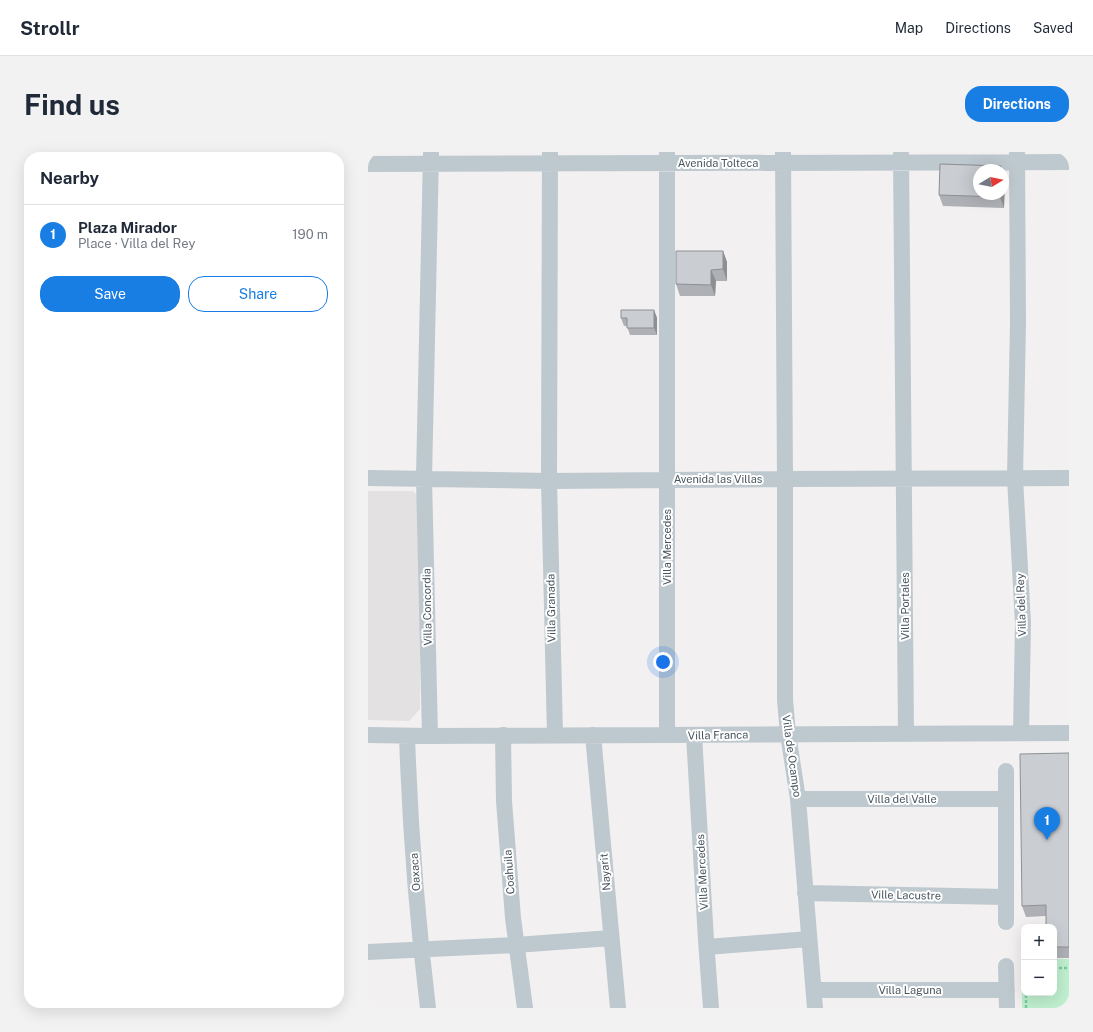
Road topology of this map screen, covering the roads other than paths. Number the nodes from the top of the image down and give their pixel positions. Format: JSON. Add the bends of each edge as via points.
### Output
{"nodes":[{"id":1,"x":431,"y":157,"type":"edge"},
{"id":2,"x":550,"y":157,"type":"edge"},
{"id":3,"x":666,"y":158,"type":"edge"},
{"id":4,"x":783,"y":158,"type":"edge"},
{"id":5,"x":901,"y":158,"type":"edge"},
{"id":6,"x":1017,"y":158,"type":"edge"},
{"id":7,"x":1069,"y":162,"type":"edge"},
{"id":8,"x":368,"y":164,"type":"edge"},
{"id":9,"x":368,"y":478,"type":"edge"},
{"id":10,"x":424,"y":478,"type":"junction"},
{"id":11,"x":1015,"y":478,"type":"junction"},
{"id":12,"x":1069,"y":478,"type":"edge"},
{"id":13,"x":666,"y":479,"type":"junction"},
{"id":14,"x":785,"y":479,"type":"junction"},
{"id":15,"x":904,"y":479,"type":"junction"},
{"id":16,"x":548,"y":480,"type":"junction"},
{"id":17,"x":1022,"y":732,"type":"junction"},
{"id":18,"x":1069,"y":733,"type":"edge"},
{"id":19,"x":788,"y":734,"type":"junction"},
{"id":20,"x":906,"y":734,"type":"junction"},
{"id":21,"x":368,"y":735,"type":"edge"},
{"id":22,"x":503,"y":735,"type":"junction"},
{"id":23,"x":555,"y":735,"type":"junction"},
{"id":24,"x":593,"y":735,"type":"junction"},
{"id":25,"x":667,"y":735,"type":"junction"},
{"id":26,"x":694,"y":735,"type":"junction"},
{"id":27,"x":407,"y":736,"type":"junction"},
{"id":28,"x":430,"y":736,"type":"junction"},
{"id":29,"x":1006,"y":771,"type":"dead end"},
{"id":30,"x":798,"y":799,"type":"junction"},
{"id":31,"x":1005,"y":799,"type":"junction"},
{"id":32,"x":805,"y":893,"type":"junction"},
{"id":33,"x":1006,"y":897,"type":"junction"},
{"id":34,"x":1006,"y":922,"type":"dead end"},
{"id":35,"x":611,"y":938,"type":"junction"},
{"id":36,"x":809,"y":939,"type":"junction"},
{"id":37,"x":516,"y":945,"type":"junction"},
{"id":38,"x":707,"y":947,"type":"junction"},
{"id":39,"x":421,"y":949,"type":"junction"},
{"id":40,"x":368,"y":952,"type":"edge"},
{"id":41,"x":1006,"y":966,"type":"dead end"},
{"id":42,"x":814,"y":990,"type":"junction"},
{"id":43,"x":1007,"y":990,"type":"junction"},
{"id":44,"x":428,"y":1008,"type":"edge"},
{"id":45,"x":525,"y":1008,"type":"edge"},
{"id":46,"x":618,"y":1008,"type":"edge"},
{"id":47,"x":711,"y":1008,"type":"edge"},
{"id":48,"x":815,"y":1008,"type":"edge"},
{"id":49,"x":1007,"y":1008,"type":"edge"}],
"edges":[{"from":1,"to":2,"type":"street","name":"Avenida Tolteca"},
{"from":1,"to":8,"type":"street","name":"Avenida Tolteca"},
{"from":1,"to":10,"type":"street","name":"Villa Concordia"},
{"from":2,"to":3,"type":"street","name":"Avenida Tolteca"},
{"from":2,"to":16,"type":"street","name":"Villa Granada"},
{"from":3,"to":4,"type":"street","name":"Avenida Tolteca"},
{"from":3,"to":13,"type":"street","name":"Villa Mercedes"},
{"from":4,"to":5,"type":"street","name":"Avenida Tolteca"},
{"from":4,"to":14,"type":"street","name":"Villa de Ocampo"},
{"from":5,"to":6,"type":"street","name":"Avenida Tolteca"},
{"from":5,"to":15,"type":"street","name":"Villa Portales"},
{"from":6,"to":7,"type":"street","name":"Avenida Tolteca"},
{"from":6,"to":11,"type":"street","name":"Villa del Rey","via":[[1018,323]]},
{"from":9,"to":10,"type":"street","name":"Avenida las Villas"},
{"from":10,"to":16,"type":"street","name":"Avenida las Villas"},
{"from":10,"to":28,"type":"street","name":"Villa Concordia"},
{"from":11,"to":12,"type":"street","name":"Avenida las Villas"},
{"from":11,"to":15,"type":"street","name":"Avenida las Villas"},
{"from":11,"to":17,"type":"street","name":"Villa del Rey","via":[[1023,622]]},
{"from":13,"to":14,"type":"street","name":"Avenida las Villas"},
{"from":13,"to":16,"type":"street","name":"Avenida las Villas"},
{"from":13,"to":25,"type":"street","name":"Villa Mercedes"},
{"from":14,"to":15,"type":"street","name":"Avenida las Villas"},
{"from":14,"to":19,"type":"street","name":"Villa de Ocampo"},
{"from":15,"to":20,"type":"street","name":"Villa Portales"},
{"from":16,"to":23,"type":"street","name":"Villa Granada"},
{"from":17,"to":18,"type":"street","name":"Villa Franca"},
{"from":17,"to":20,"type":"street","name":"Villa Franca"},
{"from":19,"to":20,"type":"street","name":"Villa Franca"},
{"from":19,"to":26,"type":"street","name":"Villa Franca"},
{"from":19,"to":30,"type":"street","name":"Villa de Ocampo"},
{"from":21,"to":27,"type":"street","name":"Villa Franca"},
{"from":22,"to":23,"type":"street","name":"Villa Franca"},
{"from":22,"to":28,"type":"street","name":"Villa Franca"},
{"from":22,"to":37,"type":"street","name":"Coahuila","via":[[504,801]]},
{"from":23,"to":24,"type":"street","name":"Villa Franca"},
{"from":24,"to":25,"type":"street","name":"Villa Franca"},
{"from":24,"to":35,"type":"street","name":"Nayarit"},
{"from":25,"to":26,"type":"street","name":"Villa Franca"},
{"from":26,"to":38,"type":"street","name":"Villa Mercedes"},
{"from":27,"to":28,"type":"street","name":"Villa Franca"},
{"from":27,"to":39,"type":"street","name":"Oaxaca"},
{"from":29,"to":31,"type":"street"},
{"from":30,"to":31,"type":"street","name":"Villa del Valle"},
{"from":30,"to":32,"type":"street","name":"Villa de Ocampo"},
{"from":31,"to":33,"type":"street"},
{"from":32,"to":33,"type":"street","name":"Ville Lacustre"},
{"from":32,"to":36,"type":"street","name":"Villa de Ocampo"},
{"from":33,"to":34,"type":"street"},
{"from":35,"to":37,"type":"street"},
{"from":35,"to":46,"type":"street","name":"Nayarit"},
{"from":36,"to":38,"type":"street"},
{"from":36,"to":42,"type":"street","name":"Villa de Ocampo"},
{"from":37,"to":39,"type":"street"},
{"from":37,"to":45,"type":"street","name":"Coahuila"},
{"from":38,"to":47,"type":"street","name":"Villa Mercedes"},
{"from":39,"to":40,"type":"street"},
{"from":39,"to":44,"type":"street","name":"Oaxaca"},
{"from":41,"to":43,"type":"street"},
{"from":42,"to":43,"type":"street","name":"Villa Laguna"},
{"from":42,"to":48,"type":"street","name":"Villa de Ocampo"},
{"from":43,"to":49,"type":"street"}]}
